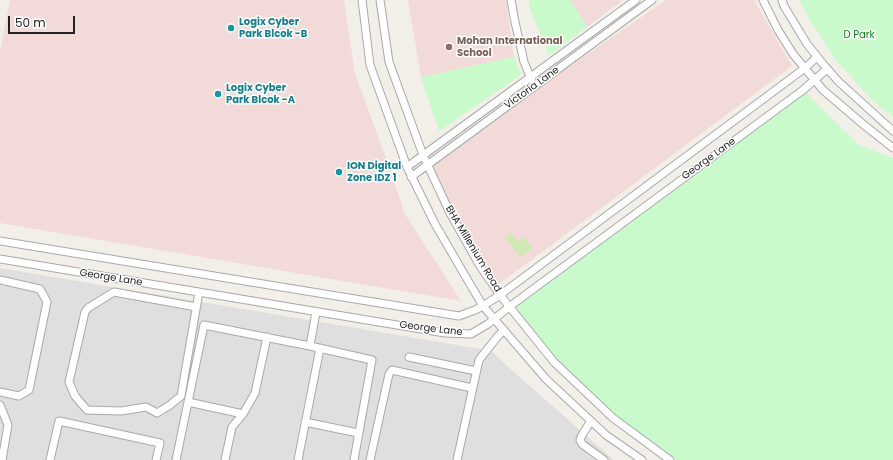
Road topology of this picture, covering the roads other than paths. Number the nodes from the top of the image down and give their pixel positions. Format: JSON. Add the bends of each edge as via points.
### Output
{"nodes":[{"id":1,"x":362,"y":0,"type":"edge"},
{"id":2,"x":380,"y":0,"type":"edge"},
{"id":3,"x":511,"y":0,"type":"edge"},
{"id":4,"x":636,"y":0,"type":"edge"},
{"id":5,"x":652,"y":0,"type":"edge"},
{"id":6,"x":763,"y":0,"type":"edge"},
{"id":7,"x":782,"y":0,"type":"edge"},
{"id":8,"x":817,"y":57,"type":"junction"},
{"id":9,"x":805,"y":68,"type":"junction"},
{"id":10,"x":827,"y":69,"type":"junction"},
{"id":11,"x":531,"y":77,"type":"junction"},
{"id":12,"x":815,"y":79,"type":"junction"},
{"id":13,"x":535,"y":86,"type":"junction"},
{"id":14,"x":893,"y":131,"type":"edge"},
{"id":15,"x":893,"y":148,"type":"edge"},
{"id":16,"x":423,"y":155,"type":"junction"},
{"id":17,"x":427,"y":165,"type":"junction"},
{"id":18,"x":407,"y":167,"type":"junction"},
{"id":19,"x":411,"y":177,"type":"junction"},
{"id":20,"x":0,"y":241,"type":"edge"},
{"id":21,"x":0,"y":259,"type":"edge"},
{"id":22,"x":0,"y":280,"type":"edge"},
{"id":23,"x":199,"y":292,"type":"junction"},
{"id":24,"x":500,"y":295,"type":"junction"},
{"id":25,"x":483,"y":306,"type":"junction"},
{"id":26,"x":509,"y":306,"type":"junction"},
{"id":27,"x":196,"y":308,"type":"junction"},
{"id":28,"x":316,"y":312,"type":"junction"},
{"id":29,"x":494,"y":319,"type":"junction"},
{"id":30,"x":504,"y":330,"type":"junction"},
{"id":31,"x":267,"y":337,"type":"junction"},
{"id":32,"x":310,"y":346,"type":"junction"},
{"id":33,"x":320,"y":348,"type":"junction"},
{"id":34,"x":409,"y":357,"type":"dead end"},
{"id":35,"x":476,"y":371,"type":"junction"},
{"id":36,"x":472,"y":388,"type":"junction"},
{"id":37,"x":0,"y":392,"type":"edge"},
{"id":38,"x":188,"y":402,"type":"junction"},
{"id":39,"x":0,"y":405,"type":"edge"},
{"id":40,"x":243,"y":414,"type":"junction"},
{"id":41,"x":591,"y":421,"type":"junction"},
{"id":42,"x":305,"y":422,"type":"junction"},
{"id":43,"x":358,"y":433,"type":"junction"},
{"id":44,"x":2,"y":460,"type":"edge"},
{"id":45,"x":50,"y":460,"type":"edge"},
{"id":46,"x":156,"y":460,"type":"edge"},
{"id":47,"x":176,"y":460,"type":"edge"},
{"id":48,"x":226,"y":460,"type":"edge"},
{"id":49,"x":298,"y":460,"type":"edge"},
{"id":50,"x":354,"y":460,"type":"edge"},
{"id":51,"x":370,"y":460,"type":"edge"},
{"id":52,"x":457,"y":460,"type":"edge"},
{"id":53,"x":604,"y":460,"type":"edge"},
{"id":54,"x":642,"y":460,"type":"edge"},
{"id":55,"x":670,"y":460,"type":"edge"}],
"edges":[{"from":1,"to":18,"type":"street","name":"BHA Millenium Road","via":[[370,65]]},
{"from":2,"to":16,"type":"street","name":"BHA Millenium Road","via":[[389,62]]},
{"from":3,"to":11,"type":"street","via":[[524,62]]},
{"from":4,"to":11,"type":"street","name":"Victoria Lane"},
{"from":5,"to":13,"type":"street","name":"Victoria Lane"},
{"from":6,"to":9,"type":"street","via":[[789,48]]},
{"from":7,"to":8,"type":"street"},
{"from":8,"to":9,"type":"street","name":"George Lane"},
{"from":8,"to":10,"type":"street"},
{"from":9,"to":12,"type":"street"},
{"from":9,"to":24,"type":"street","name":"George Lane"},
{"from":10,"to":12,"type":"street","name":"George Lane"},
{"from":10,"to":14,"type":"street"},
{"from":11,"to":13,"type":"street"},
{"from":11,"to":16,"type":"street","name":"Victoria Lane"},
{"from":12,"to":15,"type":"street","via":[[823,90]]},
{"from":12,"to":26,"type":"street","name":"George Lane"},
{"from":13,"to":17,"type":"street","name":"Victoria Lane"},
{"from":16,"to":17,"type":"street","name":"BHA Millenium Road"},
{"from":16,"to":18,"type":"street","name":"Victoria Lane"},
{"from":17,"to":19,"type":"street","name":"Victoria Lane"},
{"from":17,"to":24,"type":"street","name":"BHA Millenium Road","via":[[450,213]]},
{"from":18,"to":19,"type":"street","name":"BHA Millenium Road"},
{"from":19,"to":25,"type":"street","name":"BHA Millenium Road"},
{"from":20,"to":25,"type":"street","name":"George Lane","via":[[459,316]]},
{"from":21,"to":23,"type":"street","name":"George Lane"},
{"from":22,"to":37,"type":"street","via":[[40,289],[47,302],[29,390],[19,396]]},
{"from":23,"to":27,"type":"street"},
{"from":23,"to":28,"type":"street","name":"George Lane"},
{"from":24,"to":25,"type":"street","name":"George Lane"},
{"from":24,"to":26,"type":"street","name":"BHA Millenium Road"},
{"from":25,"to":29,"type":"street","name":"BHA Millenium Road"},
{"from":26,"to":29,"type":"street","name":"George Lane"},
{"from":26,"to":55,"type":"street","name":"BHA Millenium Road","via":[[554,362],[613,418]]},
{"from":27,"to":27,"type":"street","via":[[181,396],[170,405],[158,413],[146,407],[121,411],[87,410],[74,396],[70,382],[88,308],[114,292]]},
{"from":28,"to":29,"type":"street","name":"George Lane","via":[[445,333],[471,334]]},
{"from":28,"to":32,"type":"street"},
{"from":29,"to":30,"type":"street","name":"BHA Millenium Road"},
{"from":30,"to":35,"type":"street","via":[[479,360]]},
{"from":30,"to":41,"type":"street","name":"BHA Millenium Road","via":[[546,378]]},
{"from":31,"to":32,"type":"street"},
{"from":31,"to":38,"type":"street","via":[[204,325]]},
{"from":31,"to":40,"type":"street","via":[[255,393]]},
{"from":32,"to":33,"type":"street"},
{"from":33,"to":42,"type":"street"},
{"from":33,"to":43,"type":"street","via":[[372,360]]},
{"from":34,"to":35,"type":"street"},
{"from":35,"to":36,"type":"street"},
{"from":36,"to":51,"type":"street","via":[[392,370]]},
{"from":36,"to":52,"type":"street"},
{"from":38,"to":40,"type":"street"},
{"from":38,"to":47,"type":"street"},
{"from":39,"to":44,"type":"street","via":[[8,424]]},
{"from":40,"to":48,"type":"street","via":[[232,427]]},
{"from":41,"to":53,"type":"street","via":[[580,440]]},
{"from":41,"to":54,"type":"street","name":"BHA Millenium Road","via":[[606,435]]},
{"from":42,"to":43,"type":"street"},
{"from":42,"to":49,"type":"street"},
{"from":43,"to":50,"type":"street"},
{"from":45,"to":46,"type":"street","via":[[59,421],[160,443]]}]}
